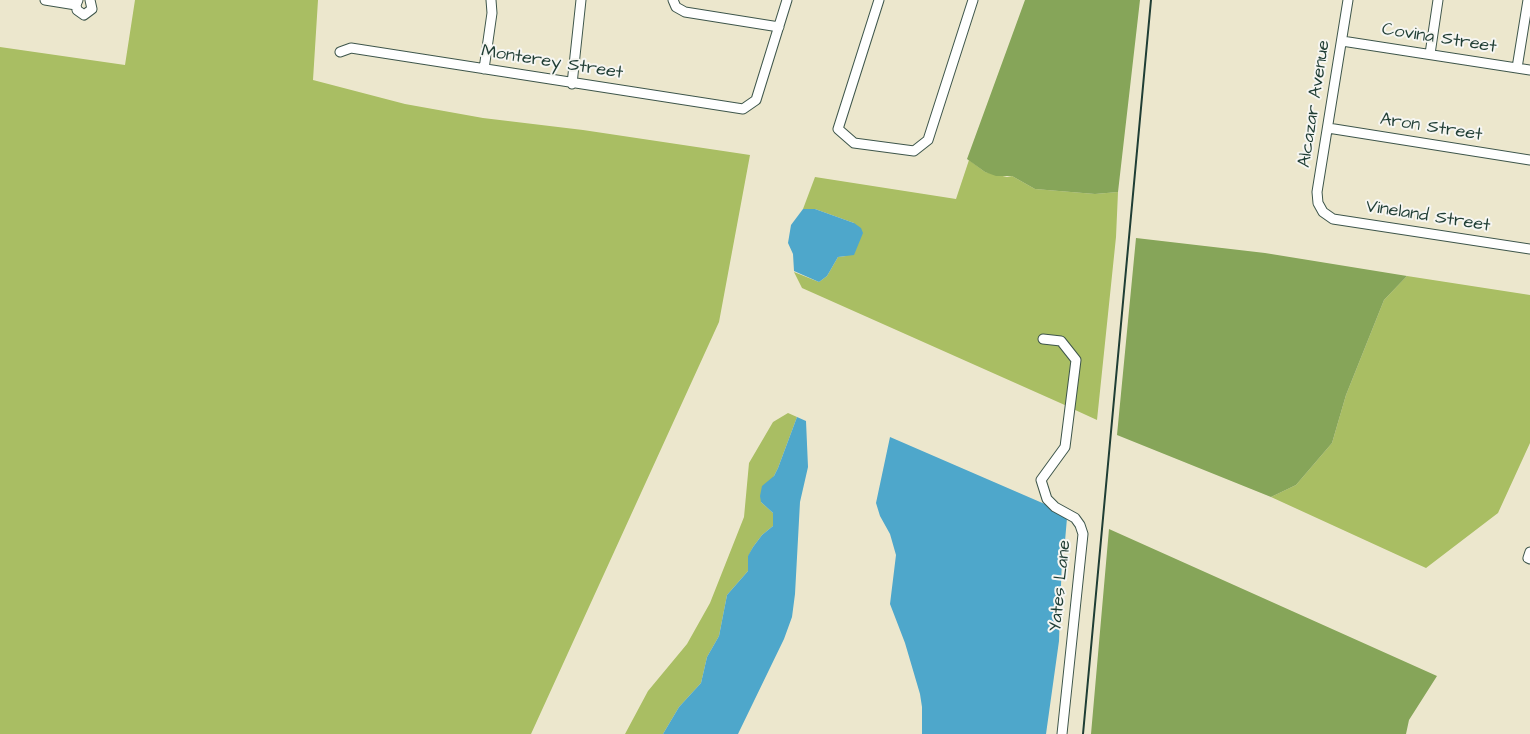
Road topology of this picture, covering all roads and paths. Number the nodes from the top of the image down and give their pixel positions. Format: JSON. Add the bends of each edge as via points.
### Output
{"nodes":[{"id":1,"x":45,"y":0,"type":"edge"},
{"id":2,"x":90,"y":0,"type":"edge"},
{"id":3,"x":491,"y":0,"type":"edge"},
{"id":4,"x":582,"y":0,"type":"edge"},
{"id":5,"x":673,"y":0,"type":"edge"},
{"id":6,"x":788,"y":0,"type":"edge"},
{"id":7,"x":879,"y":0,"type":"edge"},
{"id":8,"x":973,"y":0,"type":"edge"},
{"id":9,"x":1348,"y":0,"type":"edge"},
{"id":10,"x":1438,"y":0,"type":"edge"},
{"id":11,"x":1528,"y":0,"type":"edge"},
{"id":12,"x":77,"y":3,"type":"edge"},
{"id":13,"x":779,"y":27,"type":"junction"},
{"id":14,"x":1342,"y":41,"type":"junction"},
{"id":15,"x":340,"y":52,"type":"dead end"},
{"id":16,"x":1430,"y":54,"type":"junction"},
{"id":17,"x":1517,"y":68,"type":"junction"},
{"id":18,"x":484,"y":69,"type":"junction"},
{"id":19,"x":1530,"y":70,"type":"edge"},
{"id":20,"x":572,"y":84,"type":"junction"},
{"id":21,"x":1328,"y":128,"type":"junction"},
{"id":22,"x":1530,"y":160,"type":"edge"},
{"id":23,"x":1323,"y":212,"type":"joint"},
{"id":24,"x":1530,"y":249,"type":"edge"},
{"id":25,"x":1043,"y":339,"type":"dead end"},
{"id":26,"x":1062,"y":734,"type":"edge"}],
"edges":[{"from":1,"to":12,"type":"street"},
{"from":2,"to":12,"type":"street","via":[[92,9],[86,14],[78,13]]},
{"from":3,"to":18,"type":"street"},
{"from":4,"to":20,"type":"street"},
{"from":5,"to":13,"type":"street","via":[[676,7],[685,12]]},
{"from":6,"to":13,"type":"street"},
{"from":7,"to":8,"type":"street","via":[[838,128],[854,143],[914,151],[928,140]]},
{"from":9,"to":14,"type":"street","name":"Alcazar Avenue"},
{"from":10,"to":16,"type":"street"},
{"from":11,"to":17,"type":"street"},
{"from":13,"to":20,"type":"street","name":"Monterey Street","via":[[756,100],[743,109]]},
{"from":14,"to":16,"type":"street","name":"Covina Street"},
{"from":14,"to":21,"type":"street","name":"Alcazar Avenue"},
{"from":15,"to":18,"type":"street","name":"Monterey Street","via":[[350,48]]},
{"from":16,"to":17,"type":"street","name":"Covina Street"},
{"from":17,"to":19,"type":"street","name":"Covina Street"},
{"from":18,"to":20,"type":"street","name":"Monterey Street"},
{"from":21,"to":22,"type":"street","name":"Aron Street"},
{"from":21,"to":23,"type":"street","name":"Alcazar Avenue","via":[[1318,192]]},
{"from":23,"to":24,"type":"street","name":"Vineland Street","via":[[1333,219]]},
{"from":25,"to":26,"type":"street","name":"Yates Lane","via":[[1061,342],[1076,360],[1065,447],[1041,480],[1047,499],[1054,507],[1075,518],[1083,534]]}]}
